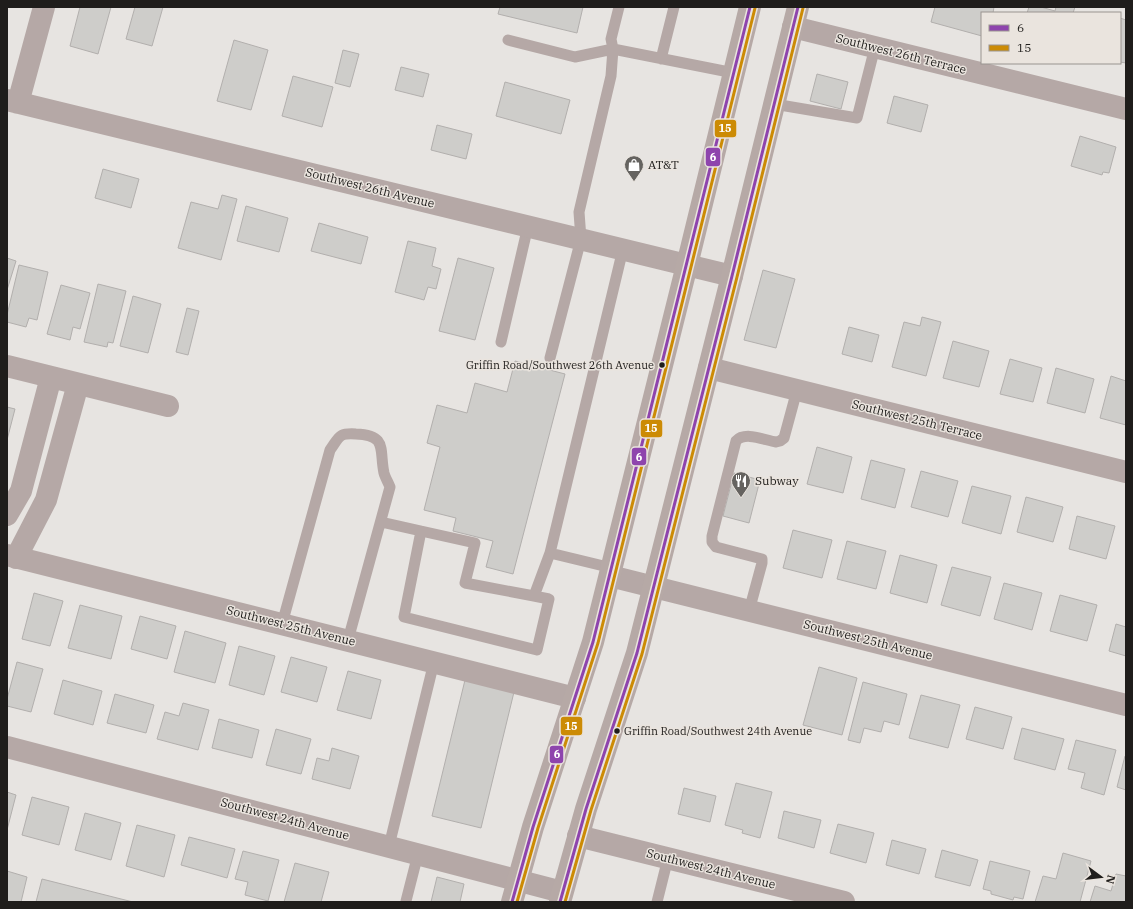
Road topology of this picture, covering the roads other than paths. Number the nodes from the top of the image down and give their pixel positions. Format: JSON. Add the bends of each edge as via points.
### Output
{"nodes":[{"id":1,"x":44,"y":7,"type":"edge"},
{"id":2,"x":620,"y":7,"type":"edge"},
{"id":3,"x":674,"y":7,"type":"edge"},
{"id":4,"x":750,"y":7,"type":"edge"},
{"id":5,"x":795,"y":17,"type":"edge"},
{"id":6,"x":508,"y":40,"type":"dead end"},
{"id":7,"x":875,"y":47,"type":"junction"},
{"id":8,"x":613,"y":49,"type":"junction"},
{"id":9,"x":661,"y":59,"type":"junction"},
{"id":10,"x":734,"y":73,"type":"junction"},
{"id":11,"x":13,"y":102,"type":"edge"},
{"id":12,"x":774,"y":104,"type":"junction"},
{"id":13,"x":1126,"y":109,"type":"edge"},
{"id":14,"x":528,"y":226,"type":"junction"},
{"id":15,"x":581,"y":239,"type":"junction"},
{"id":16,"x":623,"y":249,"type":"junction"},
{"id":17,"x":687,"y":265,"type":"junction"},
{"id":18,"x":732,"y":276,"type":"junction"},
{"id":19,"x":501,"y":342,"type":"dead end"},
{"id":20,"x":550,"y":358,"type":"dead end"},
{"id":21,"x":7,"y":366,"type":"edge"},
{"id":22,"x":709,"y":368,"type":"junction"},
{"id":23,"x":50,"y":377,"type":"junction"},
{"id":24,"x":78,"y":384,"type":"junction"},
{"id":25,"x":797,"y":390,"type":"junction"},
{"id":26,"x":168,"y":406,"type":"dead end"},
{"id":27,"x":34,"y":442,"type":"junction"},
{"id":28,"x":60,"y":448,"type":"junction"},
{"id":29,"x":1126,"y":472,"type":"edge"},
{"id":30,"x":7,"y":515,"type":"edge"},
{"id":31,"x":380,"y":522,"type":"junction"},
{"id":32,"x":421,"y":531,"type":"junction"},
{"id":33,"x":550,"y":553,"type":"junction"},
{"id":34,"x":12,"y":556,"type":"edge"},
{"id":35,"x":611,"y":572,"type":"junction"},
{"id":36,"x":654,"y":587,"type":"junction"},
{"id":37,"x":534,"y":596,"type":"junction"},
{"id":38,"x":749,"y":611,"type":"junction"},
{"id":39,"x":282,"y":624,"type":"junction"},
{"id":40,"x":348,"y":640,"type":"junction"},
{"id":41,"x":434,"y":662,"type":"junction"},
{"id":42,"x":575,"y":698,"type":"junction"},
{"id":43,"x":1126,"y":704,"type":"edge"},
{"id":44,"x":7,"y":747,"type":"edge"},
{"id":45,"x":578,"y":836,"type":"junction"},
{"id":46,"x":389,"y":846,"type":"junction"},
{"id":47,"x":418,"y":854,"type":"junction"},
{"id":48,"x":668,"y":858,"type":"junction"},
{"id":49,"x":518,"y":880,"type":"junction"},
{"id":50,"x":561,"y":897,"type":"edge"},
{"id":51,"x":406,"y":901,"type":"dead end"},
{"id":52,"x":512,"y":902,"type":"edge"},
{"id":53,"x":657,"y":902,"type":"edge"},
{"id":54,"x":844,"y":902,"type":"edge"}],
"edges":[{"from":1,"to":11,"type":"street"},
{"from":2,"to":8,"type":"lane","via":[[612,39]]},
{"from":3,"to":9,"type":"lane"},
{"from":4,"to":10,"type":"main road"},
{"from":5,"to":7,"type":"street","name":"Southwest 26th Terrace"},
{"from":5,"to":12,"type":"main road"},
{"from":6,"to":8,"type":"lane","via":[[575,56]]},
{"from":7,"to":12,"type":"lane","via":[[857,118]]},
{"from":7,"to":13,"type":"street","name":"Southwest 26th Terrace"},
{"from":8,"to":9,"type":"lane"},
{"from":8,"to":15,"type":"lane","via":[[611,76],[579,212]]},
{"from":9,"to":10,"type":"lane"},
{"from":10,"to":17,"type":"main road"},
{"from":11,"to":14,"type":"street","name":"Southwest 26th Avenue"},
{"from":12,"to":18,"type":"main road"},
{"from":14,"to":15,"type":"street","name":"Southwest 26th Avenue"},
{"from":14,"to":19,"type":"lane"},
{"from":15,"to":16,"type":"street","name":"Southwest 26th Avenue"},
{"from":15,"to":20,"type":"lane"},
{"from":16,"to":17,"type":"street","name":"Southwest 26th Avenue"},
{"from":16,"to":33,"type":"lane"},
{"from":17,"to":18,"type":"street","name":"Southwest 26th Avenue"},
{"from":17,"to":35,"type":"main road"},
{"from":18,"to":22,"type":"main road"},
{"from":21,"to":23,"type":"street"},
{"from":22,"to":25,"type":"street","name":"Southwest 25th Terrace"},
{"from":22,"to":36,"type":"main road"},
{"from":23,"to":24,"type":"street"},
{"from":23,"to":27,"type":"street"},
{"from":24,"to":26,"type":"street"},
{"from":24,"to":28,"type":"street"},
{"from":25,"to":29,"type":"street","name":"Southwest 25th Terrace"},
{"from":25,"to":38,"type":"lane","via":[[784,438],[776,442],[745,435],[736,441],[712,536],[712,542],[716,547],[762,559]]},
{"from":27,"to":28,"type":"street"},
{"from":27,"to":30,"type":"street","via":[[21,491]]},
{"from":28,"to":34,"type":"street","via":[[46,500]]},
{"from":31,"to":32,"type":"lane"},
{"from":31,"to":39,"type":"lane","via":[[390,487],[384,473],[380,443],[375,437],[344,433],[330,450]]},
{"from":31,"to":40,"type":"lane"},
{"from":32,"to":37,"type":"lane","via":[[475,544],[465,583]]},
{"from":32,"to":37,"type":"lane","via":[[404,617],[537,650],[549,599]]},
{"from":33,"to":35,"type":"lane"},
{"from":33,"to":37,"type":"lane"},
{"from":34,"to":39,"type":"street","name":"Southwest 25th Avenue"},
{"from":35,"to":36,"type":"street","name":"Southwest 25th Avenue"},
{"from":35,"to":42,"type":"main road"},
{"from":36,"to":38,"type":"street","name":"Southwest 25th Avenue"},
{"from":36,"to":45,"type":"main road","via":[[637,653]]},
{"from":38,"to":43,"type":"street","name":"Southwest 25th Avenue"},
{"from":39,"to":40,"type":"street","name":"Southwest 25th Avenue"},
{"from":40,"to":41,"type":"street","name":"Southwest 25th Avenue"},
{"from":41,"to":42,"type":"street","name":"Southwest 25th Avenue"},
{"from":41,"to":46,"type":"lane"},
{"from":42,"to":49,"type":"main road"},
{"from":44,"to":46,"type":"street","name":"Southwest 24th Avenue"},
{"from":45,"to":48,"type":"street","name":"Southwest 24th Avenue"},
{"from":45,"to":50,"type":"main road"},
{"from":46,"to":47,"type":"street","name":"Southwest 24th Avenue"},
{"from":47,"to":49,"type":"street","name":"Southwest 24th Avenue"},
{"from":47,"to":51,"type":"lane"},
{"from":48,"to":53,"type":"lane"},
{"from":48,"to":54,"type":"street","name":"Southwest 24th Avenue"},
{"from":49,"to":50,"type":"street","name":"Southwest 24th Avenue"},
{"from":49,"to":52,"type":"main road"}]}
